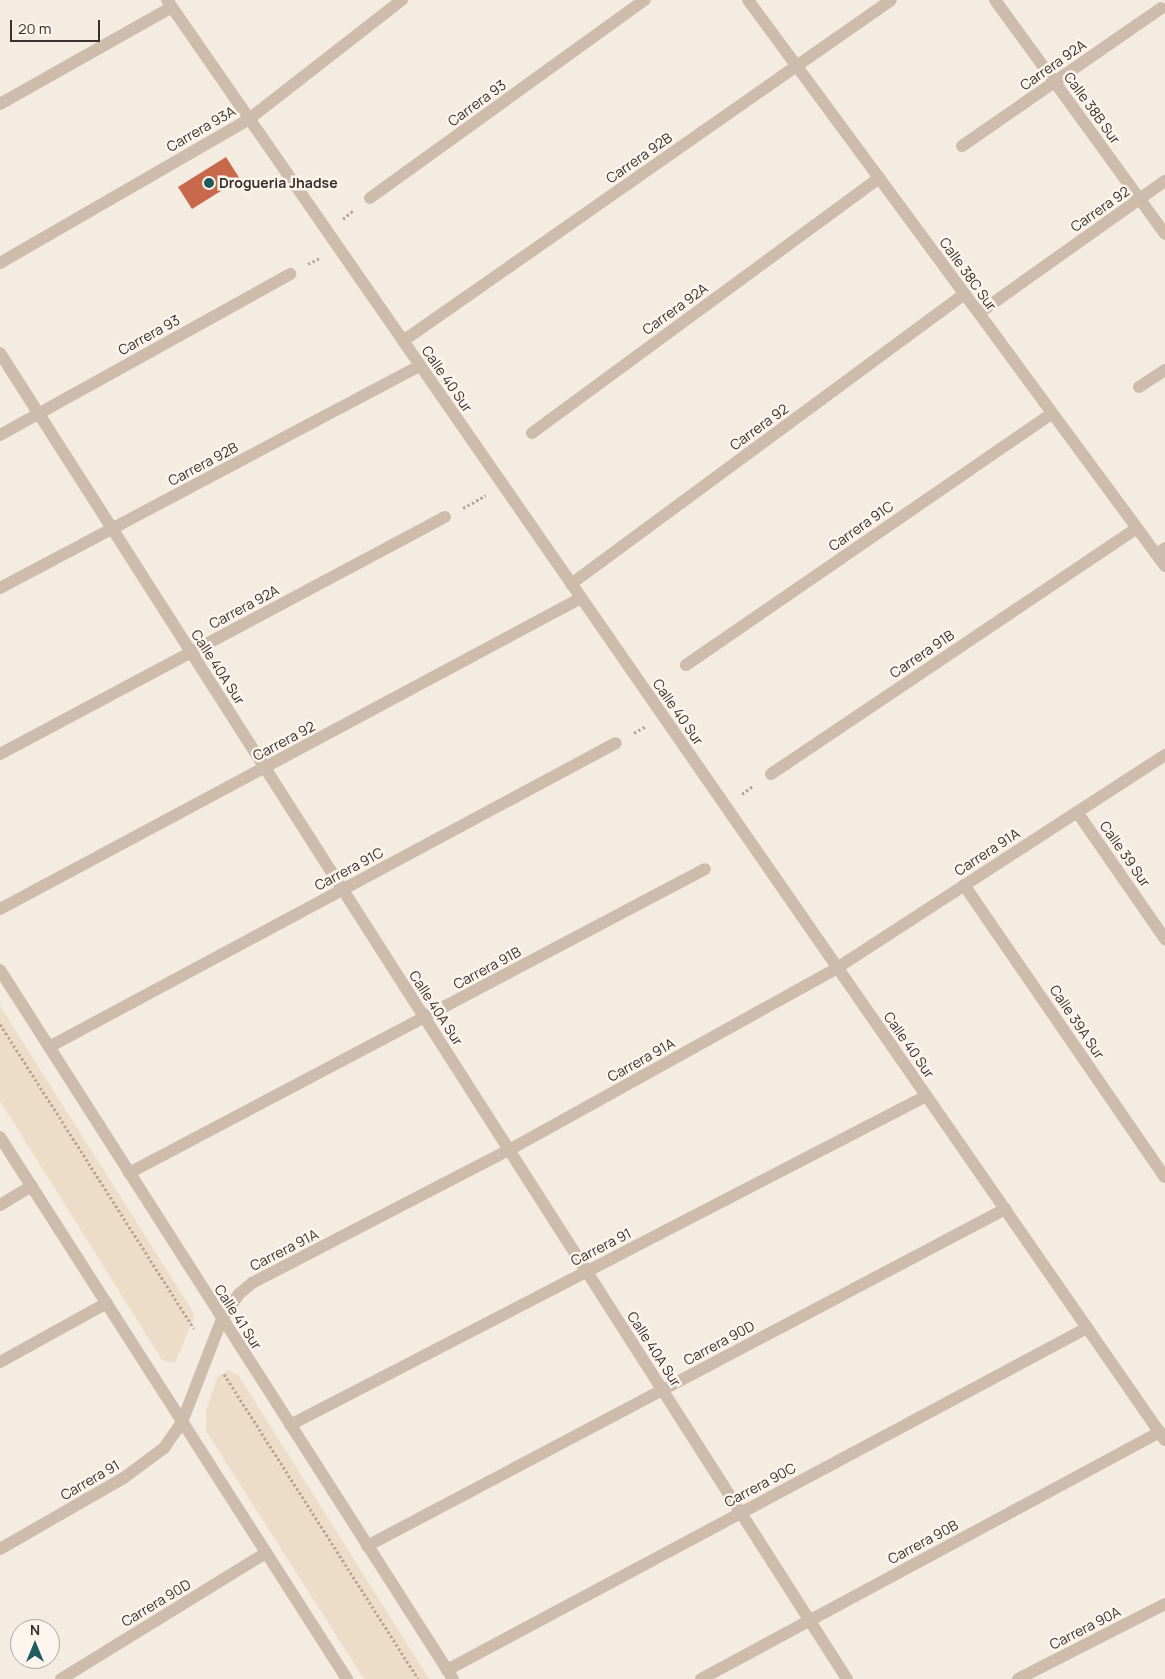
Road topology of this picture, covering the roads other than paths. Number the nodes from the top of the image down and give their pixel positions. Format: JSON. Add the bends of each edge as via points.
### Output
{"nodes":[{"id":1,"x":402,"y":0,"type":"edge"},
{"id":2,"x":645,"y":0,"type":"edge"},
{"id":3,"x":748,"y":0,"type":"edge"},
{"id":4,"x":891,"y":0,"type":"edge"},
{"id":5,"x":995,"y":0,"type":"edge"},
{"id":6,"x":169,"y":3,"type":"edge"},
{"id":7,"x":1161,"y":8,"type":"dead end"},
{"id":8,"x":797,"y":66,"type":"junction"},
{"id":9,"x":1055,"y":82,"type":"junction"},
{"id":10,"x":0,"y":104,"type":"edge"},
{"id":11,"x":249,"y":119,"type":"junction"},
{"id":12,"x":962,"y":146,"type":"dead end"},
{"id":13,"x":879,"y":178,"type":"junction"},
{"id":14,"x":1165,"y":182,"type":"edge"},
{"id":15,"x":370,"y":198,"type":"road end"},
{"id":16,"x":1140,"y":199,"type":"junction"},
{"id":17,"x":1165,"y":234,"type":"edge"},
{"id":18,"x":0,"y":262,"type":"edge"},
{"id":19,"x":290,"y":274,"type":"road end"},
{"id":20,"x":965,"y":294,"type":"junction"},
{"id":21,"x":979,"y":313,"type":"junction"},
{"id":22,"x":403,"y":341,"type":"junction"},
{"id":23,"x":0,"y":353,"type":"edge"},
{"id":24,"x":420,"y":366,"type":"junction"},
{"id":25,"x":1165,"y":370,"type":"edge"},
{"id":26,"x":1139,"y":388,"type":"dead end"},
{"id":27,"x":38,"y":413,"type":"junction"},
{"id":28,"x":1052,"y":413,"type":"junction"},
{"id":29,"x":532,"y":432,"type":"dead end"},
{"id":30,"x":0,"y":434,"type":"edge"},
{"id":31,"x":444,"y":517,"type":"road end"},
{"id":32,"x":1137,"y":528,"type":"junction"},
{"id":33,"x":112,"y":529,"type":"junction"},
{"id":34,"x":1161,"y":551,"type":"edge"},
{"id":35,"x":1165,"y":566,"type":"edge"},
{"id":36,"x":571,"y":584,"type":"junction"},
{"id":37,"x":0,"y":588,"type":"edge"},
{"id":38,"x":581,"y":598,"type":"junction"},
{"id":39,"x":191,"y":652,"type":"junction"},
{"id":40,"x":686,"y":665,"type":"dead end"},
{"id":41,"x":616,"y":742,"type":"road end"},
{"id":42,"x":0,"y":754,"type":"edge"},
{"id":43,"x":1165,"y":755,"type":"edge"},
{"id":44,"x":265,"y":768,"type":"junction"},
{"id":45,"x":771,"y":774,"type":"road end"},
{"id":46,"x":1077,"y":812,"type":"junction"},
{"id":47,"x":705,"y":869,"type":"dead end"},
{"id":48,"x":964,"y":885,"type":"junction"},
{"id":49,"x":343,"y":890,"type":"junction"},
{"id":50,"x":0,"y":909,"type":"edge"},
{"id":51,"x":1165,"y":939,"type":"edge"},
{"id":52,"x":837,"y":968,"type":"junction"},
{"id":53,"x":0,"y":970,"type":"edge"},
{"id":54,"x":425,"y":1018,"type":"junction"},
{"id":55,"x":49,"y":1047,"type":"junction"},
{"id":56,"x":926,"y":1096,"type":"junction"},
{"id":57,"x":0,"y":1137,"type":"edge"},
{"id":58,"x":509,"y":1150,"type":"junction"},
{"id":59,"x":129,"y":1173,"type":"junction"},
{"id":60,"x":1165,"y":1177,"type":"edge"},
{"id":61,"x":32,"y":1186,"type":"junction"},
{"id":62,"x":0,"y":1205,"type":"edge"},
{"id":63,"x":1004,"y":1208,"type":"junction"},
{"id":64,"x":587,"y":1272,"type":"junction"},
{"id":65,"x":107,"y":1303,"type":"junction"},
{"id":66,"x":222,"y":1320,"type":"junction"},
{"id":67,"x":1087,"y":1328,"type":"junction"},
{"id":68,"x":0,"y":1362,"type":"edge"},
{"id":69,"x":662,"y":1390,"type":"junction"},
{"id":70,"x":182,"y":1422,"type":"junction"},
{"id":71,"x":290,"y":1426,"type":"junction"},
{"id":72,"x":1162,"y":1436,"type":"edge"},
{"id":73,"x":741,"y":1513,"type":"junction"},
{"id":74,"x":368,"y":1546,"type":"junction"},
{"id":75,"x":0,"y":1549,"type":"edge"},
{"id":76,"x":266,"y":1553,"type":"junction"},
{"id":77,"x":1165,"y":1604,"type":"edge"},
{"id":78,"x":809,"y":1621,"type":"junction"},
{"id":79,"x":450,"y":1675,"type":"edge"},
{"id":80,"x":61,"y":1679,"type":"edge"},
{"id":81,"x":347,"y":1679,"type":"edge"},
{"id":82,"x":701,"y":1679,"type":"edge"},
{"id":83,"x":847,"y":1679,"type":"edge"},
{"id":84,"x":1018,"y":1679,"type":"edge"}],
"edges":[{"from":1,"to":11,"type":"street","name":"Carrera 93A"},
{"from":2,"to":15,"type":"street","name":"Carrera 93"},
{"from":3,"to":8,"type":"street","name":"Calle 38C Sur"},
{"from":4,"to":8,"type":"street","name":"Carrera 92B"},
{"from":5,"to":9,"type":"street","name":"Calle 38B Sur"},
{"from":6,"to":10,"type":"street"},
{"from":6,"to":11,"type":"street","name":"Calle 40 Sur"},
{"from":7,"to":9,"type":"street","name":"Carrera 92A"},
{"from":8,"to":13,"type":"street","name":"Calle 38C Sur"},
{"from":8,"to":22,"type":"street","name":"Carrera 92B"},
{"from":9,"to":12,"type":"street","name":"Carrera 92A"},
{"from":9,"to":16,"type":"street","name":"Calle 38B Sur"},
{"from":11,"to":18,"type":"street","name":"Carrera 93A"},
{"from":11,"to":22,"type":"street","name":"Calle 40 Sur"},
{"from":13,"to":20,"type":"street","name":"Calle 38C Sur"},
{"from":13,"to":29,"type":"street","name":"Carrera 92A"},
{"from":14,"to":16,"type":"street","name":"Carrera 92"},
{"from":16,"to":17,"type":"street","name":"Calle 38B Sur"},
{"from":16,"to":21,"type":"street","name":"Carrera 92"},
{"from":19,"to":27,"type":"street","name":"Carrera 93"},
{"from":20,"to":21,"type":"street","name":"Calle 38C Sur"},
{"from":20,"to":36,"type":"street","name":"Carrera 92"},
{"from":21,"to":28,"type":"street","name":"Calle 38C Sur"},
{"from":22,"to":24,"type":"street","name":"Calle 40 Sur"},
{"from":23,"to":27,"type":"street","name":"Calle 40A Sur"},
{"from":24,"to":33,"type":"street","name":"Carrera 92B"},
{"from":24,"to":36,"type":"street","name":"Calle 40 Sur"},
{"from":25,"to":26,"type":"street"},
{"from":27,"to":30,"type":"street","name":"Carrera 93"},
{"from":27,"to":33,"type":"street","name":"Calle 40A Sur"},
{"from":28,"to":32,"type":"street","name":"Calle 38C Sur"},
{"from":28,"to":40,"type":"street","name":"Carrera 91C"},
{"from":31,"to":39,"type":"street","name":"Carrera 92A"},
{"from":32,"to":34,"type":"street","name":"Calle 38C Sur"},
{"from":32,"to":45,"type":"street","name":"Carrera 91B"},
{"from":33,"to":37,"type":"street","name":"Carrera 92B"},
{"from":33,"to":39,"type":"street","name":"Calle 40A Sur"},
{"from":34,"to":35,"type":"street","name":"Calle 38C Sur"},
{"from":36,"to":38,"type":"street","name":"Calle 40 Sur"},
{"from":38,"to":44,"type":"street","name":"Carrera 92"},
{"from":38,"to":52,"type":"street","name":"Calle 40 Sur"},
{"from":39,"to":42,"type":"street","name":"Carrera 92A"},
{"from":39,"to":44,"type":"street","name":"Calle 40A Sur"},
{"from":41,"to":49,"type":"street","name":"Carrera 91C"},
{"from":43,"to":46,"type":"street","name":"Carrera 91A"},
{"from":44,"to":49,"type":"street","name":"Calle 40A Sur"},
{"from":44,"to":50,"type":"street","name":"Carrera 92"},
{"from":46,"to":48,"type":"street","name":"Carrera 91A"},
{"from":46,"to":51,"type":"street","name":"Calle 39 Sur"},
{"from":47,"to":54,"type":"street","name":"Carrera 91B"},
{"from":48,"to":52,"type":"street","name":"Carrera 91A"},
{"from":48,"to":60,"type":"street","name":"Calle 39A Sur"},
{"from":49,"to":54,"type":"street","name":"Calle 40A Sur"},
{"from":49,"to":55,"type":"street","name":"Carrera 91C"},
{"from":52,"to":56,"type":"street","name":"Calle 40 Sur"},
{"from":52,"to":58,"type":"street","name":"Carrera 91A"},
{"from":53,"to":55,"type":"street","name":"Calle 41 Sur"},
{"from":54,"to":58,"type":"street","name":"Calle 40A Sur"},
{"from":54,"to":59,"type":"street","name":"Carrera 91B"},
{"from":55,"to":59,"type":"street","name":"Calle 41 Sur"},
{"from":56,"to":63,"type":"street","name":"Calle 40 Sur"},
{"from":56,"to":64,"type":"street","name":"Carrera 91"},
{"from":57,"to":61,"type":"street"},
{"from":58,"to":64,"type":"street","name":"Calle 40A Sur"},
{"from":58,"to":66,"type":"street","name":"Carrera 91A","via":[[252,1283],[239,1294]]},
{"from":59,"to":66,"type":"street","name":"Calle 41 Sur"},
{"from":61,"to":62,"type":"street"},
{"from":61,"to":65,"type":"street"},
{"from":63,"to":67,"type":"street","name":"Calle 40 Sur"},
{"from":63,"to":69,"type":"street","name":"Carrera 90D"},
{"from":64,"to":69,"type":"street","name":"Calle 40A Sur"},
{"from":64,"to":71,"type":"street","name":"Carrera 91"},
{"from":65,"to":68,"type":"street"},
{"from":65,"to":70,"type":"street"},
{"from":66,"to":70,"type":"street","name":"Carrera 91A"},
{"from":66,"to":71,"type":"street","name":"Calle 41 Sur"},
{"from":67,"to":72,"type":"street","name":"Calle 40 Sur"},
{"from":67,"to":73,"type":"street","name":"Carrera 90C"},
{"from":69,"to":73,"type":"street","name":"Calle 40A Sur"},
{"from":69,"to":74,"type":"street","name":"Carrera 90D"},
{"from":70,"to":75,"type":"street","name":"Carrera 91","via":[[164,1448],[146,1463]]},
{"from":70,"to":76,"type":"street"},
{"from":71,"to":74,"type":"street","name":"Calle 41 Sur"},
{"from":72,"to":78,"type":"street","name":"Carrera 90B"},
{"from":73,"to":78,"type":"street","name":"Calle 40A Sur"},
{"from":73,"to":79,"type":"street","name":"Carrera 90C"},
{"from":74,"to":79,"type":"street","name":"Calle 41 Sur"},
{"from":76,"to":80,"type":"street","name":"Carrera 90D"},
{"from":76,"to":81,"type":"street"},
{"from":77,"to":84,"type":"street","name":"Carrera 90A"},
{"from":78,"to":82,"type":"street","name":"Carrera 90B"},
{"from":78,"to":83,"type":"street","name":"Calle 40A Sur"}]}
